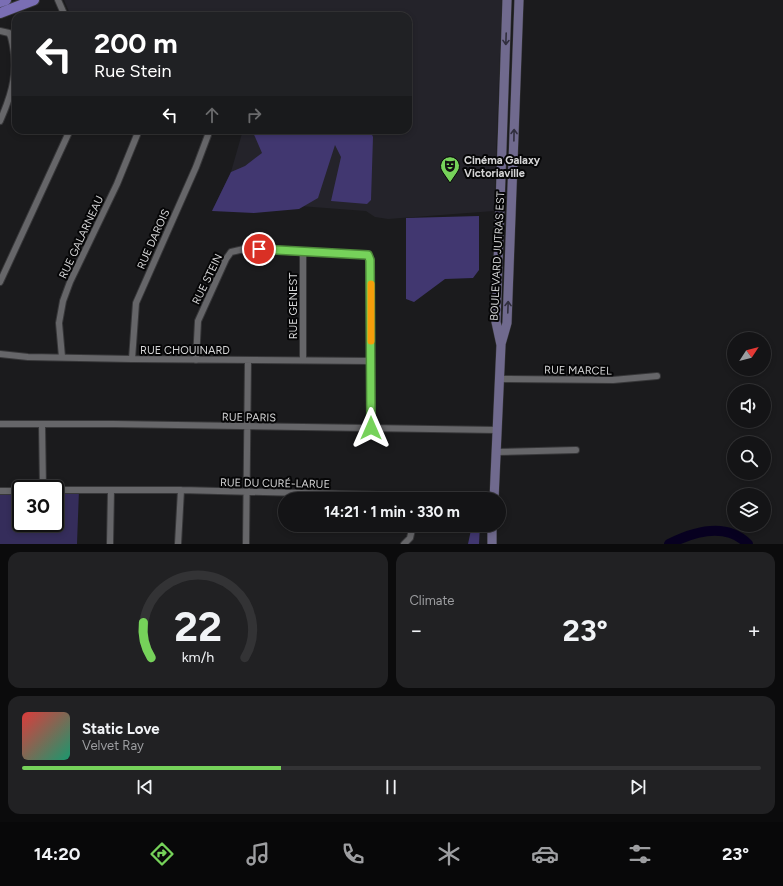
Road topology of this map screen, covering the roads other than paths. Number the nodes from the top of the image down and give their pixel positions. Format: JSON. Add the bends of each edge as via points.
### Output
{"nodes":[{"id":1,"x":6,"y":0,"type":"edge"},
{"id":2,"x":34,"y":0,"type":"edge"},
{"id":3,"x":58,"y":0,"type":"edge"},
{"id":4,"x":507,"y":0,"type":"edge"},
{"id":5,"x":519,"y":0,"type":"edge"},
{"id":6,"x":0,"y":2,"type":"edge"},
{"id":7,"x":64,"y":12,"type":"edge"},
{"id":8,"x":0,"y":13,"type":"edge"},
{"id":9,"x":0,"y":31,"type":"edge"},
{"id":10,"x":12,"y":41,"type":"edge"},
{"id":11,"x":12,"y":88,"type":"edge"},
{"id":12,"x":0,"y":121,"type":"edge"},
{"id":13,"x":68,"y":134,"type":"edge"},
{"id":14,"x":137,"y":134,"type":"edge"},
{"id":15,"x":208,"y":134,"type":"edge"},
{"id":16,"x":303,"y":251,"type":"junction"},
{"id":17,"x":0,"y":282,"type":"edge"},
{"id":18,"x":500,"y":345,"type":"junction"},
{"id":19,"x":0,"y":354,"type":"edge"},
{"id":20,"x":62,"y":357,"type":"junction"},
{"id":21,"x":132,"y":359,"type":"junction"},
{"id":22,"x":196,"y":360,"type":"junction"},
{"id":23,"x":248,"y":360,"type":"junction"},
{"id":24,"x":303,"y":360,"type":"junction"},
{"id":25,"x":371,"y":361,"type":"junction"},
{"id":26,"x":657,"y":376,"type":"dead end"},
{"id":27,"x":499,"y":379,"type":"junction"},
{"id":28,"x":0,"y":424,"type":"edge"},
{"id":29,"x":42,"y":425,"type":"junction"},
{"id":30,"x":247,"y":427,"type":"junction"},
{"id":31,"x":371,"y":428,"type":"junction"},
{"id":32,"x":497,"y":430,"type":"junction"},
{"id":33,"x":576,"y":450,"type":"dead end"},
{"id":34,"x":496,"y":452,"type":"junction"},
{"id":35,"x":43,"y":480,"type":"edge"},
{"id":36,"x":64,"y":490,"type":"edge"},
{"id":37,"x":111,"y":490,"type":"junction"},
{"id":38,"x":181,"y":490,"type":"junction"},
{"id":39,"x":0,"y":491,"type":"edge"},
{"id":40,"x":12,"y":491,"type":"edge"},
{"id":41,"x":246,"y":492,"type":"junction"},
{"id":42,"x":494,"y":492,"type":"edge"},
{"id":43,"x":278,"y":493,"type":"edge"},
{"id":44,"x":411,"y":532,"type":"edge"},
{"id":45,"x":492,"y":532,"type":"edge"},
{"id":46,"x":110,"y":544,"type":"edge"},
{"id":47,"x":178,"y":544,"type":"edge"},
{"id":48,"x":246,"y":544,"type":"edge"},
{"id":49,"x":404,"y":544,"type":"edge"},
{"id":50,"x":492,"y":544,"type":"edge"}],
"edges":[{"from":1,"to":6,"type":"main road"},
{"from":2,"to":8,"type":"main road"},
{"from":3,"to":7,"type":"street"},
{"from":4,"to":18,"type":"main road","name":"BOULEVARD JUTRAS EST","one_way":true,"via":[[496,322]]},
{"from":18,"to":5,"type":"main road","name":"BOULEVARD JUTRAS EST","one_way":true,"via":[[507,323]]},
{"from":9,"to":10,"type":"street","via":[[9,33]]},
{"from":11,"to":12,"type":"street"},
{"from":13,"to":17,"type":"street"},
{"from":14,"to":20,"type":"street","name":"RUE GALARNEAU","via":[[63,301],[59,323]]},
{"from":15,"to":21,"type":"street","name":"RUE DAROIS","via":[[196,167],[136,303]]},
{"from":16,"to":22,"type":"street","name":"RUE STEIN","via":[[244,249],[231,252],[198,321]]},
{"from":16,"to":24,"type":"street","name":"RUE GENEST"},
{"from":16,"to":25,"type":"street","name":"RUE STEIN","via":[[368,255]]},
{"from":18,"to":27,"type":"main road","name":"BOULEVARD JUTRAS EST"},
{"from":19,"to":20,"type":"street","name":"RUE CHOUINARD","via":[[15,357]]},
{"from":20,"to":21,"type":"street","name":"RUE CHOUINARD"},
{"from":21,"to":22,"type":"street","name":"RUE CHOUINARD"},
{"from":22,"to":23,"type":"street","name":"RUE CHOUINARD"},
{"from":23,"to":24,"type":"street","name":"RUE CHOUINARD"},
{"from":23,"to":30,"type":"street"},
{"from":24,"to":25,"type":"street","name":"RUE CHOUINARD"},
{"from":25,"to":31,"type":"street","name":"RUE STEIN"},
{"from":26,"to":27,"type":"street","name":"RUE MARCEL","via":[[613,380]]},
{"from":27,"to":32,"type":"main road","name":"BOULEVARD JUTRAS EST"},
{"from":28,"to":29,"type":"street","name":"RUE PARIS"},
{"from":29,"to":30,"type":"street","name":"RUE PARIS"},
{"from":29,"to":35,"type":"street"},
{"from":30,"to":31,"type":"street","name":"RUE PARIS"},
{"from":30,"to":41,"type":"street"},
{"from":31,"to":32,"type":"street","name":"RUE PARIS"},
{"from":32,"to":34,"type":"main road","name":"BOULEVARD JUTRAS EST"},
{"from":33,"to":34,"type":"street"},
{"from":34,"to":42,"type":"main road","name":"BOULEVARD JUTRAS EST"},
{"from":36,"to":37,"type":"street","name":"RUE DU CURÉ-LARUE"},
{"from":37,"to":38,"type":"street","name":"RUE DU CURÉ-LARUE"},
{"from":37,"to":46,"type":"street"},
{"from":38,"to":41,"type":"street","name":"RUE DU CURÉ-LARUE"},
{"from":38,"to":47,"type":"street"},
{"from":39,"to":40,"type":"street"},
{"from":41,"to":43,"type":"street","name":"RUE DU CURÉ-LARUE"},
{"from":41,"to":48,"type":"street"},
{"from":44,"to":49,"type":"street"},
{"from":45,"to":50,"type":"main road"}]}
